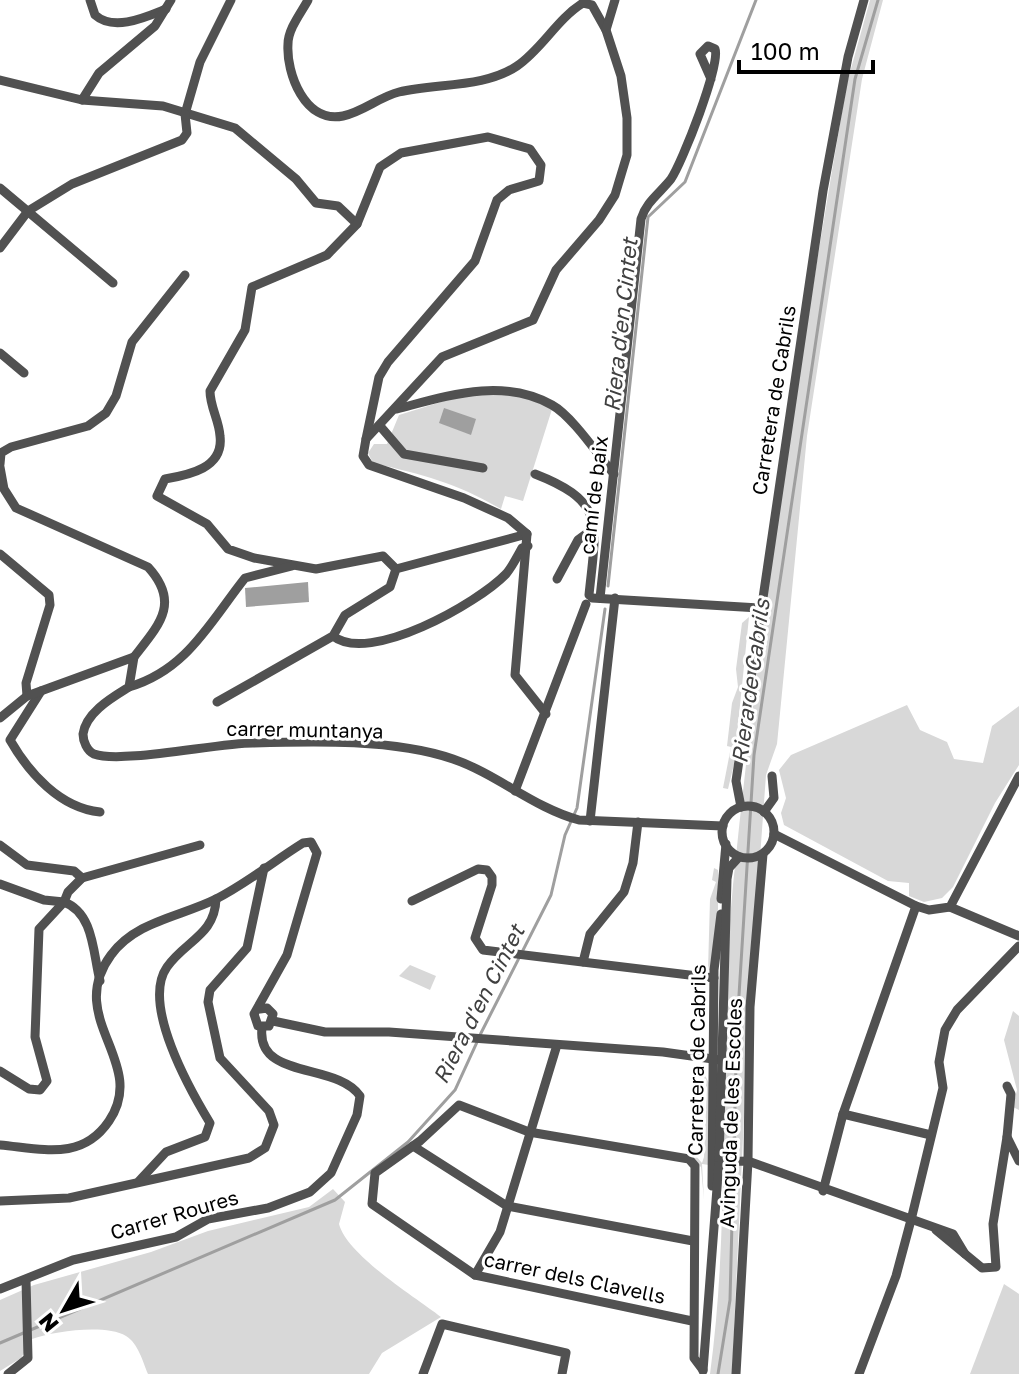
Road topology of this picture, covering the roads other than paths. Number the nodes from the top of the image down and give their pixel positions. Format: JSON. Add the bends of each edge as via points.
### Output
{"nodes":[{"id":1,"x":90,"y":0,"type":"edge"},
{"id":2,"x":231,"y":0,"type":"edge"},
{"id":3,"x":308,"y":0,"type":"edge"},
{"id":4,"x":615,"y":0,"type":"edge"},
{"id":5,"x":864,"y":0,"type":"edge"},
{"id":6,"x":170,"y":4,"type":"edge"},
{"id":7,"x":606,"y":30,"type":"junction"},
{"id":8,"x":711,"y":79,"type":"dead end"},
{"id":9,"x":0,"y":80,"type":"edge"},
{"id":10,"x":82,"y":100,"type":"junction"},
{"id":11,"x":185,"y":114,"type":"junction"},
{"id":12,"x":0,"y":188,"type":"edge"},
{"id":13,"x":28,"y":211,"type":"junction"},
{"id":14,"x":357,"y":224,"type":"junction"},
{"id":15,"x":0,"y":248,"type":"edge"},
{"id":16,"x":185,"y":275,"type":"dead end"},
{"id":17,"x":113,"y":283,"type":"dead end"},
{"id":18,"x":0,"y":353,"type":"edge"},
{"id":19,"x":24,"y":373,"type":"dead end"},
{"id":20,"x":414,"y":387,"type":"junction"},
{"id":21,"x":427,"y":401,"type":"junction"},
{"id":22,"x":394,"y":409,"type":"junction"},
{"id":23,"x":380,"y":426,"type":"junction"},
{"id":24,"x":365,"y":443,"type":"junction"},
{"id":25,"x":0,"y":459,"type":"edge"},
{"id":26,"x":483,"y":468,"type":"dead end"},
{"id":27,"x":535,"y":474,"type":"dead end"},
{"id":28,"x":614,"y":474,"type":"junction"},
{"id":29,"x":593,"y":529,"type":"junction"},
{"id":30,"x":527,"y":534,"type":"junction"},
{"id":31,"x":528,"y":546,"type":"junction"},
{"id":32,"x":0,"y":554,"type":"edge"},
{"id":33,"x":296,"y":565,"type":"junction"},
{"id":34,"x":396,"y":569,"type":"junction"},
{"id":35,"x":557,"y":579,"type":"dead end"},
{"id":36,"x":615,"y":598,"type":"junction"},
{"id":37,"x":592,"y":599,"type":"junction"},
{"id":38,"x":759,"y":608,"type":"junction"},
{"id":39,"x":333,"y":636,"type":"junction"},
{"id":40,"x":134,"y":657,"type":"junction"},
{"id":41,"x":129,"y":687,"type":"junction"},
{"id":42,"x":41,"y":691,"type":"junction"},
{"id":43,"x":27,"y":696,"type":"junction"},
{"id":44,"x":217,"y":702,"type":"dead end"},
{"id":45,"x":546,"y":714,"type":"junction"},
{"id":46,"x":0,"y":718,"type":"edge"},
{"id":47,"x":772,"y":776,"type":"dead end"},
{"id":48,"x":1019,"y":776,"type":"edge"},
{"id":49,"x":515,"y":791,"type":"junction"},
{"id":50,"x":741,"y":807,"type":"junction"},
{"id":51,"x":100,"y":812,"type":"dead end"},
{"id":52,"x":764,"y":812,"type":"junction"},
{"id":53,"x":590,"y":821,"type":"junction"},
{"id":54,"x":638,"y":822,"type":"junction"},
{"id":55,"x":723,"y":826,"type":"junction"},
{"id":56,"x":774,"y":834,"type":"junction"},
{"id":57,"x":726,"y":844,"type":"junction"},
{"id":58,"x":0,"y":845,"type":"edge"},
{"id":59,"x":200,"y":845,"type":"dead end"},
{"id":60,"x":763,"y":854,"type":"junction"},
{"id":61,"x":739,"y":857,"type":"junction"},
{"id":62,"x":264,"y":868,"type":"junction"},
{"id":63,"x":82,"y":878,"type":"junction"},
{"id":64,"x":0,"y":884,"type":"edge"},
{"id":65,"x":216,"y":899,"type":"junction"},
{"id":66,"x":412,"y":901,"type":"dead end"},
{"id":67,"x":64,"y":902,"type":"junction"},
{"id":68,"x":916,"y":906,"type":"junction"},
{"id":69,"x":950,"y":907,"type":"junction"},
{"id":70,"x":1019,"y":936,"type":"edge"},
{"id":71,"x":1019,"y":946,"type":"edge"},
{"id":72,"x":583,"y":962,"type":"junction"},
{"id":73,"x":714,"y":978,"type":"junction"},
{"id":74,"x":100,"y":981,"type":"junction"},
{"id":75,"x":260,"y":1009,"type":"junction"},
{"id":76,"x":273,"y":1021,"type":"junction"},
{"id":77,"x":262,"y":1028,"type":"junction"},
{"id":78,"x":557,"y":1045,"type":"junction"},
{"id":79,"x":717,"y":1060,"type":"junction"},
{"id":80,"x":0,"y":1071,"type":"edge"},
{"id":81,"x":1007,"y":1086,"type":"dead end"},
{"id":82,"x":843,"y":1114,"type":"junction"},
{"id":83,"x":529,"y":1132,"type":"junction"},
{"id":84,"x":931,"y":1135,"type":"junction"},
{"id":85,"x":1007,"y":1137,"type":"junction"},
{"id":86,"x":0,"y":1145,"type":"edge"},
{"id":87,"x":413,"y":1146,"type":"junction"},
{"id":88,"x":745,"y":1161,"type":"junction"},
{"id":89,"x":1019,"y":1161,"type":"edge"},
{"id":90,"x":718,"y":1162,"type":"junction"},
{"id":91,"x":136,"y":1184,"type":"junction"},
{"id":92,"x":823,"y":1191,"type":"junction"},
{"id":93,"x":0,"y":1201,"type":"edge"},
{"id":94,"x":507,"y":1206,"type":"junction"},
{"id":95,"x":911,"y":1220,"type":"junction"},
{"id":96,"x":693,"y":1241,"type":"junction"},
{"id":97,"x":475,"y":1275,"type":"junction"},
{"id":98,"x":26,"y":1280,"type":"junction"},
{"id":99,"x":0,"y":1289,"type":"edge"},
{"id":100,"x":692,"y":1321,"type":"junction"},
{"id":101,"x":703,"y":1372,"type":"edge"},
{"id":102,"x":8,"y":1374,"type":"edge"},
{"id":103,"x":423,"y":1374,"type":"edge"},
{"id":104,"x":562,"y":1374,"type":"edge"},
{"id":105,"x":736,"y":1374,"type":"edge"},
{"id":106,"x":859,"y":1374,"type":"edge"}],
"edges":[{"from":1,"to":6,"type":"street","via":[[95,15],[111,22],[141,19]]},
{"from":2,"to":11,"type":"street","via":[[200,62]]},
{"from":3,"to":7,"type":"street","via":[[287,42],[290,68],[306,102],[330,116],[342,117],[397,93],[477,80],[516,67],[583,3],[592,5]]},
{"from":4,"to":7,"type":"street"},
{"from":5,"to":38,"type":"street","name":"Carretera de Cabrils","via":[[823,191]]},
{"from":6,"to":10,"type":"street","via":[[155,26],[99,73]]},
{"from":7,"to":20,"type":"street","via":[[627,118],[627,155],[615,195],[556,270],[533,320],[442,357]]},
{"from":8,"to":28,"type":"street","name":"camí de baix","via":[[673,177],[641,219]]},
{"from":9,"to":10,"type":"street"},
{"from":10,"to":11,"type":"street","via":[[163,106]]},
{"from":11,"to":13,"type":"street","via":[[187,133],[182,140],[72,184]]},
{"from":11,"to":14,"type":"street","via":[[235,128],[296,179],[316,203],[338,206]]},
{"from":12,"to":13,"type":"street"},
{"from":13,"to":15,"type":"street"},
{"from":13,"to":17,"type":"street"},
{"from":14,"to":24,"type":"street","via":[[377,171],[401,153],[488,137],[525,147],[541,165],[539,181],[509,190],[497,200],[475,261],[388,362],[379,377]]},
{"from":14,"to":33,"type":"street","via":[[327,255],[252,287],[245,330],[210,391],[219,450],[199,471],[165,479],[157,496],[207,524],[228,549]]},
{"from":16,"to":25,"type":"street","via":[[132,342],[106,413],[88,426],[11,447]]},
{"from":18,"to":19,"type":"street"},
{"from":20,"to":21,"type":"street"},
{"from":20,"to":22,"type":"street"},
{"from":21,"to":22,"type":"street"},
{"from":21,"to":28,"type":"street","via":[[473,389],[512,392],[552,404]]},
{"from":22,"to":23,"type":"street"},
{"from":23,"to":24,"type":"street"},
{"from":23,"to":26,"type":"street","via":[[404,454]]},
{"from":24,"to":30,"type":"street","via":[[369,465],[464,498],[508,518]]},
{"from":25,"to":40,"type":"street","via":[[4,489],[16,508],[148,567],[164,584],[159,625]]},
{"from":27,"to":29,"type":"street","via":[[573,490],[590,511]]},
{"from":28,"to":37,"type":"street","name":"camí de baix"},
{"from":29,"to":35,"type":"street","via":[[578,540]]},
{"from":29,"to":37,"type":"street"},
{"from":30,"to":31,"type":"street"},
{"from":30,"to":34,"type":"street"},
{"from":31,"to":39,"type":"street","via":[[491,587],[424,625],[372,644],[349,645]]},
{"from":31,"to":45,"type":"street","via":[[515,675]]},
{"from":32,"to":43,"type":"street","via":[[49,595]]},
{"from":33,"to":34,"type":"street","via":[[316,569],[383,556]]},
{"from":33,"to":41,"type":"street","via":[[245,578],[197,646],[151,681]]},
{"from":34,"to":39,"type":"street","via":[[390,587],[345,615]]},
{"from":36,"to":37,"type":"street"},
{"from":36,"to":38,"type":"street"},
{"from":36,"to":53,"type":"street"},
{"from":37,"to":45,"type":"street","name":"camí de baix"},
{"from":38,"to":50,"type":"street","name":"Carretera de Cabrils","via":[[736,781]]},
{"from":39,"to":44,"type":"street"},
{"from":40,"to":41,"type":"street"},
{"from":40,"to":42,"type":"street"},
{"from":41,"to":49,"type":"street","name":"carrer muntanya","via":[[86,724],[83,737],[95,754],[250,743],[409,750],[456,760]]},
{"from":42,"to":43,"type":"street"},
{"from":42,"to":51,"type":"street","via":[[10,740],[40,782],[83,810]]},
{"from":43,"to":46,"type":"street"},
{"from":45,"to":49,"type":"street","name":"camí de baix"},
{"from":47,"to":52,"type":"street","via":[[774,798]]},
{"from":48,"to":69,"type":"street"},
{"from":49,"to":53,"type":"street","name":"carrer muntanya","via":[[559,815]]},
{"from":50,"to":52,"type":"street"},
{"from":50,"to":55,"type":"street"},
{"from":52,"to":56,"type":"street"},
{"from":53,"to":54,"type":"street","name":"carrer muntanya"},
{"from":54,"to":55,"type":"street","name":"carrer muntanya"},
{"from":54,"to":72,"type":"street","via":[[624,892],[590,934]]},
{"from":55,"to":57,"type":"street"},
{"from":56,"to":60,"type":"street"},
{"from":56,"to":68,"type":"street"},
{"from":57,"to":61,"type":"street"},
{"from":57,"to":73,"type":"street","name":"Carretera de Cabrils"},
{"from":58,"to":63,"type":"street","via":[[27,865],[74,871]]},
{"from":59,"to":63,"type":"street"},
{"from":60,"to":61,"type":"street"},
{"from":60,"to":88,"type":"street","name":"Avinguda de les Escoles","via":[[750,1007]]},
{"from":61,"to":79,"type":"street","name":"Carretera de Cabrils","via":[[727,879]]},
{"from":62,"to":65,"type":"street"},
{"from":62,"to":75,"type":"street","via":[[303,843],[316,847],[287,955]]},
{"from":62,"to":91,"type":"street","via":[[247,948],[210,990],[208,1002],[220,1058],[269,1111],[272,1137],[249,1158]]},
{"from":63,"to":67,"type":"street"},
{"from":64,"to":67,"type":"street"},
{"from":65,"to":74,"type":"street","via":[[128,937],[109,957]]},
{"from":65,"to":91,"type":"street","via":[[204,935],[167,967],[159,1006],[186,1081],[210,1123],[205,1137],[166,1152]]},
{"from":66,"to":72,"type":"street","via":[[478,869],[487,870],[492,885],[475,938],[483,950]]},
{"from":67,"to":74,"type":"street","via":[[87,922]]},
{"from":67,"to":80,"type":"street","via":[[39,929],[35,1037],[47,1081],[40,1090],[29,1089]]},
{"from":68,"to":69,"type":"street"},
{"from":68,"to":82,"type":"street"},
{"from":69,"to":70,"type":"street"},
{"from":71,"to":84,"type":"street","via":[[957,1010],[945,1030],[939,1062],[943,1088]]},
{"from":72,"to":73,"type":"street"},
{"from":73,"to":79,"type":"street","name":"Carretera de Cabrils"},
{"from":74,"to":86,"type":"street","via":[[96,1015],[122,1082],[113,1116],[100,1135],[78,1148]]},
{"from":75,"to":76,"type":"street","via":[[271,1011]]},
{"from":75,"to":77,"type":"street","via":[[254,1018]]},
{"from":76,"to":77,"type":"street"},
{"from":76,"to":78,"type":"street","via":[[325,1032],[372,1030]]},
{"from":77,"to":98,"type":"street","name":"Carrer Roures","via":[[261,1042],[268,1054],[346,1082],[360,1096],[331,1173],[310,1192],[268,1208],[208,1219],[176,1237],[73,1260]]},
{"from":78,"to":79,"type":"street"},
{"from":78,"to":83,"type":"street"},
{"from":79,"to":90,"type":"street","name":"Carretera de Cabrils"},
{"from":81,"to":85,"type":"street"},
{"from":82,"to":84,"type":"street"},
{"from":82,"to":92,"type":"street"},
{"from":83,"to":87,"type":"street","name":"carrer dels Clavells","via":[[459,1105]]},
{"from":83,"to":94,"type":"street"},
{"from":83,"to":96,"type":"street","via":[[681,1155],[695,1166]]},
{"from":84,"to":95,"type":"street"},
{"from":85,"to":89,"type":"street"},
{"from":85,"to":95,"type":"street","via":[[993,1224],[996,1267],[982,1268],[953,1234]]},
{"from":87,"to":94,"type":"street"},
{"from":87,"to":97,"type":"street","name":"carrer dels Clavells","via":[[375,1173],[372,1204]]},
{"from":88,"to":90,"type":"street"},
{"from":88,"to":92,"type":"street"},
{"from":88,"to":105,"type":"street","name":"Avinguda de les Escoles"},
{"from":90,"to":101,"type":"street","name":"Carretera de Cabrils"},
{"from":91,"to":93,"type":"street","via":[[69,1198]]},
{"from":92,"to":95,"type":"street"},
{"from":94,"to":96,"type":"street"},
{"from":94,"to":97,"type":"street","via":[[500,1232]]},
{"from":95,"to":106,"type":"street"},
{"from":96,"to":100,"type":"street"},
{"from":97,"to":100,"type":"street","name":"carrer dels Clavells"},
{"from":98,"to":99,"type":"street","name":"Carrer Roures"},
{"from":98,"to":102,"type":"street","via":[[28,1358]]},
{"from":100,"to":101,"type":"street","via":[[694,1358]]},
{"from":103,"to":104,"type":"street","via":[[442,1324],[566,1353]]}]}
